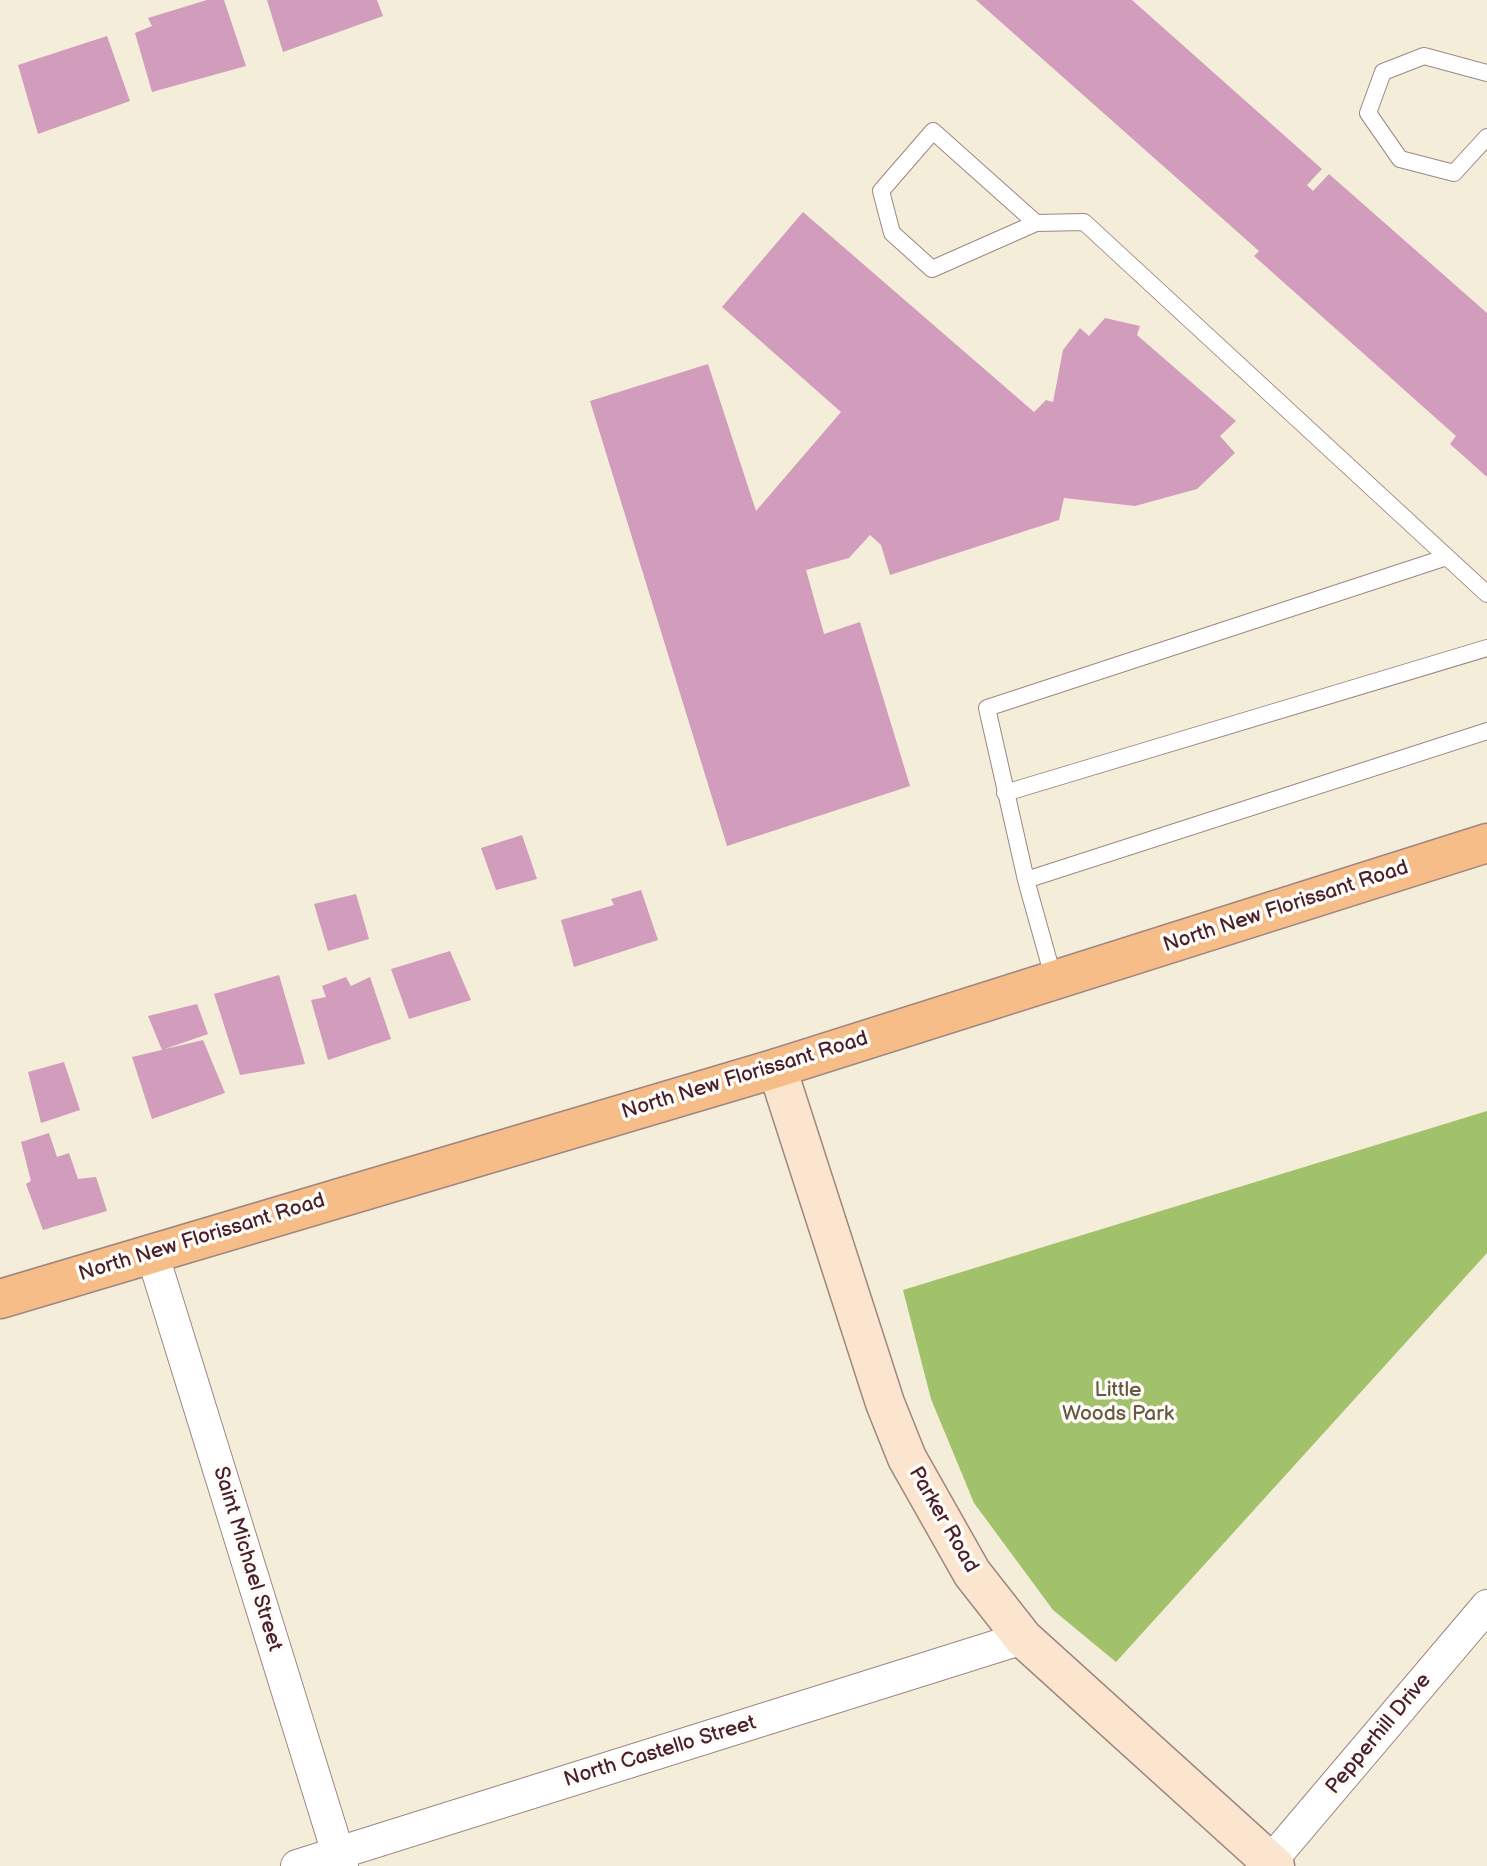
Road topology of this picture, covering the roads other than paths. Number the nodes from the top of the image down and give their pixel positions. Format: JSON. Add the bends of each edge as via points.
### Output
{"nodes":[{"id":1,"x":1487,"y":73,"type":"edge"},
{"id":2,"x":1487,"y":137,"type":"edge"},
{"id":3,"x":1035,"y":223,"type":"junction"},
{"id":4,"x":1447,"y":557,"type":"junction"},
{"id":5,"x":1487,"y":594,"type":"edge"},
{"id":6,"x":1487,"y":648,"type":"edge"},
{"id":7,"x":1487,"y":731,"type":"edge"},
{"id":8,"x":1005,"y":793,"type":"junction"},
{"id":9,"x":1487,"y":843,"type":"edge"},
{"id":10,"x":1026,"y":880,"type":"junction"},
{"id":11,"x":1054,"y":980,"type":"junction"},
{"id":12,"x":776,"y":1068,"type":"junction"},
{"id":13,"x":152,"y":1253,"type":"junction"},
{"id":14,"x":0,"y":1299,"type":"edge"},
{"id":15,"x":1487,"y":1606,"type":"edge"},
{"id":16,"x":1023,"y":1638,"type":"junction"},
{"id":17,"x":340,"y":1860,"type":"edge"},
{"id":18,"x":1273,"y":1864,"type":"edge"},
{"id":19,"x":297,"y":1866,"type":"edge"}],
"edges":[{"from":1,"to":2,"type":"lane","via":[[1424,56],[1383,72],[1368,113],[1400,159],[1454,173]]},
{"from":3,"to":3,"type":"lane","via":[[933,131],[881,191],[892,233],[932,269]]},
{"from":3,"to":4,"type":"lane","via":[[1084,222]]},
{"from":4,"to":5,"type":"lane"},
{"from":4,"to":8,"type":"lane","via":[[987,708]]},
{"from":6,"to":8,"type":"lane"},
{"from":7,"to":10,"type":"lane"},
{"from":8,"to":10,"type":"lane"},
{"from":9,"to":11,"type":"main road","name":"North New Florissant Road"},
{"from":10,"to":11,"type":"lane"},
{"from":11,"to":12,"type":"main road","name":"North New Florissant Road"},
{"from":12,"to":13,"type":"main road","name":"North New Florissant Road"},
{"from":12,"to":16,"type":"main road","name":"Parker Road","via":[[907,1458],[972,1573]]},
{"from":13,"to":14,"type":"main road","name":"North New Florissant Road"},
{"from":13,"to":17,"type":"street","name":"Saint Michael Street"},
{"from":15,"to":18,"type":"street","name":"Pepperhill Drive"},
{"from":16,"to":17,"type":"street","name":"North Castello Street"},
{"from":16,"to":18,"type":"main road","name":"Parker Road"},
{"from":17,"to":19,"type":"street","name":"North Castello Street"}]}
